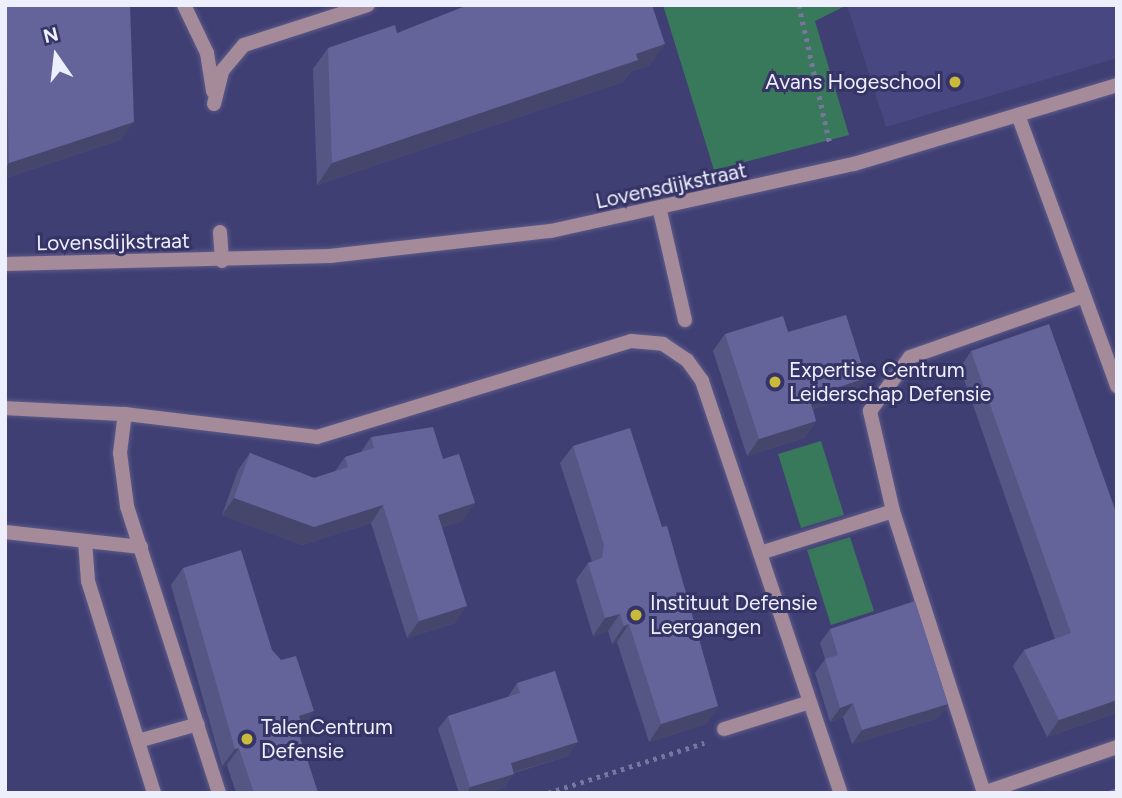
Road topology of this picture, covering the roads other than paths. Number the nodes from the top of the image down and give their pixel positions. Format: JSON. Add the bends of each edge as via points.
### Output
{"nodes":[{"id":1,"x":184,"y":5,"type":"edge"},
{"id":2,"x":365,"y":6,"type":"edge"},
{"id":3,"x":1117,"y":85,"type":"edge"},
{"id":4,"x":1018,"y":115,"type":"junction"},
{"id":5,"x":660,"y":211,"type":"junction"},
{"id":6,"x":220,"y":232,"type":"dead end"},
{"id":7,"x":222,"y":261,"type":"junction"},
{"id":8,"x":5,"y":264,"type":"edge"},
{"id":9,"x":1084,"y":296,"type":"junction"},
{"id":10,"x":685,"y":320,"type":"dead end"},
{"id":11,"x":1117,"y":386,"type":"edge"},
{"id":12,"x":5,"y":408,"type":"edge"},
{"id":13,"x":125,"y":414,"type":"junction"},
{"id":14,"x":894,"y":511,"type":"junction"},
{"id":15,"x":5,"y":532,"type":"edge"},
{"id":16,"x":85,"y":541,"type":"junction"},
{"id":17,"x":141,"y":547,"type":"junction"},
{"id":18,"x":760,"y":553,"type":"junction"},
{"id":19,"x":807,"y":703,"type":"junction"},
{"id":20,"x":198,"y":723,"type":"junction"},
{"id":21,"x":724,"y":729,"type":"road end"},
{"id":22,"x":138,"y":741,"type":"junction"},
{"id":23,"x":1117,"y":747,"type":"edge"},
{"id":24,"x":154,"y":793,"type":"edge"},
{"id":25,"x":219,"y":793,"type":"edge"},
{"id":26,"x":841,"y":793,"type":"edge"},
{"id":27,"x":983,"y":793,"type":"edge"}],
"edges":[{"from":1,"to":2,"type":"street","via":[[207,52],[214,104],[222,71],[244,45]]},
{"from":3,"to":4,"type":"street","name":"Lovensdijkstraat"},
{"from":4,"to":5,"type":"street","name":"Lovensdijkstraat","via":[[835,169]]},
{"from":4,"to":9,"type":"street"},
{"from":5,"to":7,"type":"street","name":"Lovensdijkstraat","via":[[441,247]]},
{"from":5,"to":10,"type":"street"},
{"from":6,"to":7,"type":"street","name":"Lovensdijkstraat"},
{"from":7,"to":8,"type":"street","name":"Lovensdijkstraat"},
{"from":9,"to":11,"type":"street"},
{"from":9,"to":14,"type":"street","via":[[910,357],[870,411]]},
{"from":12,"to":13,"type":"street"},
{"from":13,"to":17,"type":"street","via":[[120,453]]},
{"from":13,"to":18,"type":"street","via":[[317,437],[631,341],[663,344],[687,360],[702,381]]},
{"from":14,"to":18,"type":"street"},
{"from":14,"to":27,"type":"street"},
{"from":15,"to":16,"type":"street"},
{"from":16,"to":17,"type":"street"},
{"from":16,"to":22,"type":"street","via":[[88,581]]},
{"from":17,"to":20,"type":"street"},
{"from":18,"to":19,"type":"street"},
{"from":19,"to":21,"type":"street"},
{"from":19,"to":26,"type":"street"},
{"from":20,"to":22,"type":"street"},
{"from":20,"to":25,"type":"street"},
{"from":22,"to":24,"type":"street"},
{"from":23,"to":27,"type":"street"}]}
